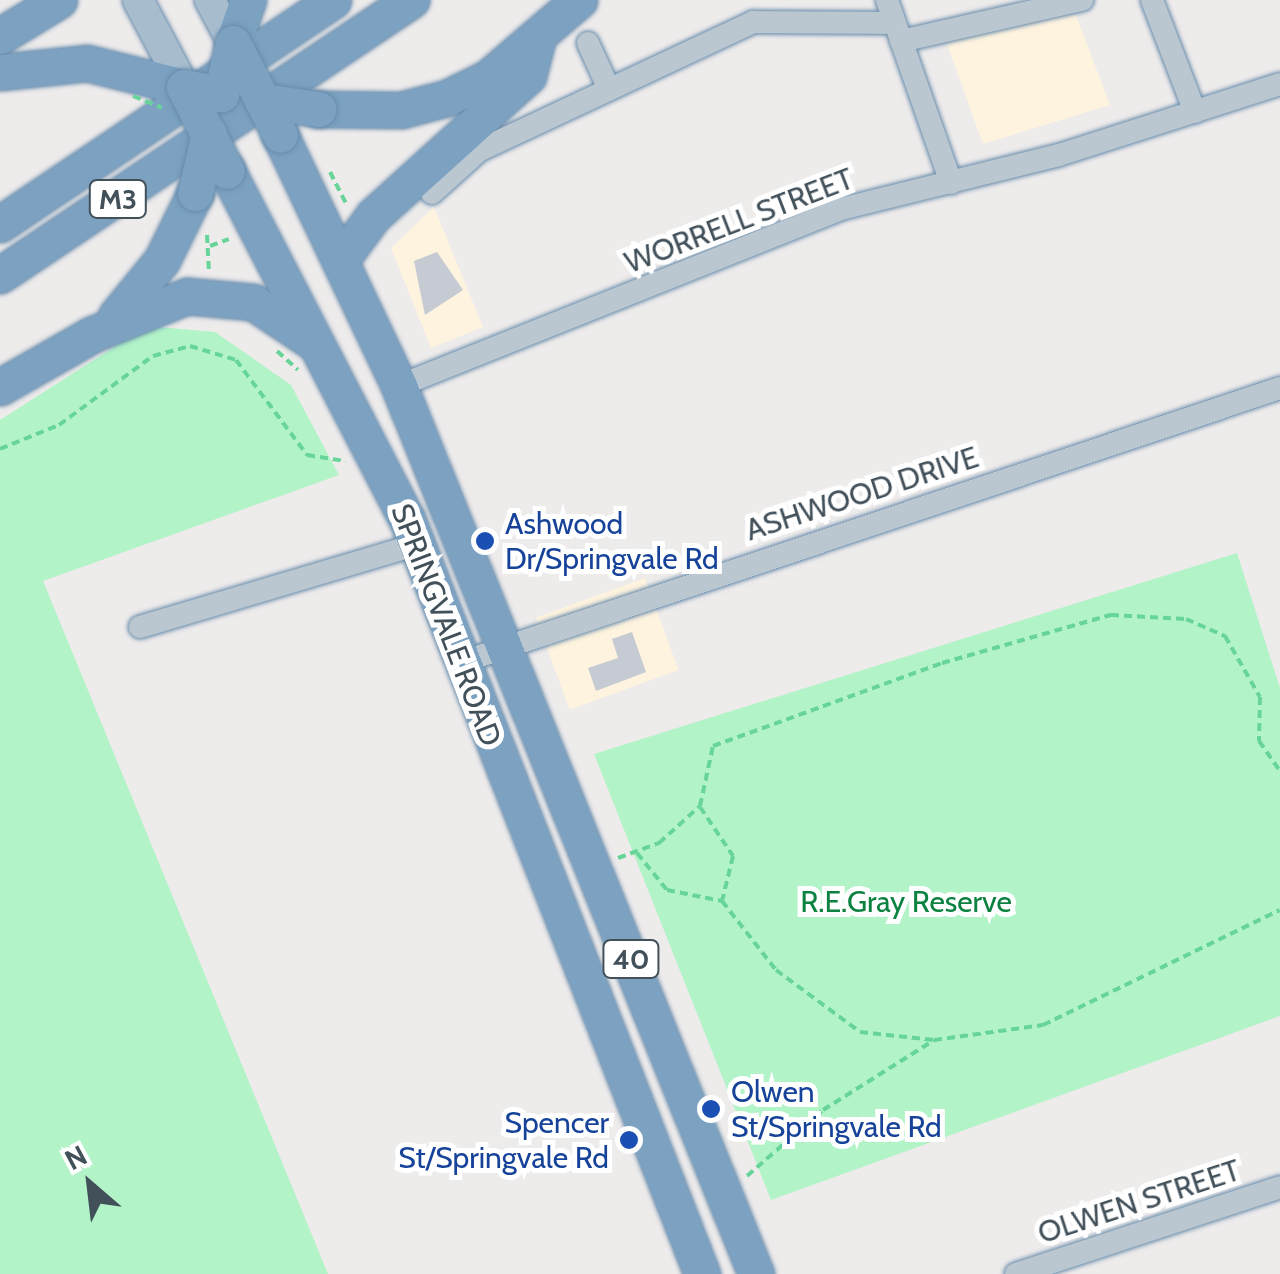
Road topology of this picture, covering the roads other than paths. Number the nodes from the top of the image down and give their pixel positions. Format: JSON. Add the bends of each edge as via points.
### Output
{"nodes":[{"id":1,"x":59,"y":0,"type":"edge"},
{"id":2,"x":138,"y":0,"type":"edge"},
{"id":3,"x":210,"y":0,"type":"edge"},
{"id":4,"x":332,"y":0,"type":"edge"},
{"id":5,"x":411,"y":0,"type":"edge"},
{"id":6,"x":579,"y":0,"type":"edge"},
{"id":7,"x":886,"y":0,"type":"edge"},
{"id":8,"x":1082,"y":0,"type":"edge"},
{"id":9,"x":1152,"y":0,"type":"edge"},
{"id":10,"x":236,"y":24,"type":"edge"},
{"id":11,"x":898,"y":32,"type":"junction"},
{"id":12,"x":0,"y":36,"type":"edge"},
{"id":13,"x":538,"y":37,"type":"junction"},
{"id":14,"x":588,"y":43,"type":"dead end"},
{"id":15,"x":0,"y":72,"type":"edge"},
{"id":16,"x":1280,"y":84,"type":"edge"},
{"id":17,"x":180,"y":85,"type":"junction"},
{"id":18,"x":609,"y":89,"type":"junction"},
{"id":19,"x":262,"y":101,"type":"junction"},
{"id":20,"x":1195,"y":112,"type":"junction"},
{"id":21,"x":210,"y":134,"type":"junction"},
{"id":22,"x":951,"y":183,"type":"junction"},
{"id":23,"x":432,"y":193,"type":"dead end"},
{"id":24,"x":0,"y":224,"type":"edge"},
{"id":25,"x":340,"y":261,"type":"junction"},
{"id":26,"x":0,"y":275,"type":"edge"},
{"id":27,"x":91,"y":335,"type":"junction"},
{"id":28,"x":322,"y":348,"type":"junction"},
{"id":29,"x":399,"y":386,"type":"junction"},
{"id":30,"x":0,"y":387,"type":"edge"},
{"id":31,"x":1280,"y":388,"type":"edge"},
{"id":32,"x":418,"y":544,"type":"junction"},
{"id":33,"x":140,"y":627,"type":"dead end"},
{"id":34,"x":506,"y":644,"type":"junction"},
{"id":35,"x":465,"y":661,"type":"junction"},
{"id":36,"x":1280,"y":1187,"type":"edge"},
{"id":37,"x":702,"y":1274,"type":"edge"},
{"id":38,"x":756,"y":1274,"type":"edge"},
{"id":39,"x":1016,"y":1274,"type":"edge"}],
"edges":[{"from":1,"to":12,"type":"highway"},
{"from":2,"to":17,"type":"main road","name":"SPRINGVALE ROAD","number":"40"},
{"from":3,"to":10,"type":"main road","name":"SPRINGVALE ROAD","number":"40"},
{"from":4,"to":17,"type":"highway","number":"M3"},
{"from":5,"to":26,"type":"highway","number":"M3"},
{"from":6,"to":13,"type":"highway"},
{"from":7,"to":11,"type":"street"},
{"from":8,"to":11,"type":"street"},
{"from":9,"to":20,"type":"street"},
{"from":10,"to":17,"type":"highway","bridge":true},
{"from":10,"to":19,"type":"highway","name":"SPRINGVALE ROAD","number":"40","bridge":true},
{"from":11,"to":18,"type":"street","via":[[757,30]]},
{"from":11,"to":22,"type":"street"},
{"from":13,"to":19,"type":"highway","bridge":true,"via":[[448,98],[401,110],[318,110]]},
{"from":13,"to":25,"type":"highway","via":[[528,76],[374,216]]},
{"from":14,"to":18,"type":"street"},
{"from":15,"to":17,"type":"highway","via":[[86,63]]},
{"from":16,"to":20,"type":"street","name":"WORRELL STREET"},
{"from":17,"to":19,"type":"highway"},
{"from":17,"to":21,"type":"highway","name":"SPRINGVALE ROAD","number":"40","bridge":true},
{"from":17,"to":24,"type":"highway","number":"M3"},
{"from":18,"to":23,"type":"street","via":[[480,150]]},
{"from":19,"to":25,"type":"highway","name":"SPRINGVALE ROAD","number":"40","bridge":true},
{"from":20,"to":22,"type":"street","name":"WORRELL STREET"},
{"from":21,"to":27,"type":"highway","bridge":true,"via":[[195,193],[148,282]]},
{"from":21,"to":28,"type":"highway","name":"SPRINGVALE ROAD","number":"40","bridge":true},
{"from":22,"to":29,"type":"street","name":"WORRELL STREET","via":[[844,208]]},
{"from":25,"to":29,"type":"highway","name":"SPRINGVALE ROAD","number":"40"},
{"from":27,"to":28,"type":"highway","via":[[209,294],[253,302]]},
{"from":27,"to":30,"type":"highway"},
{"from":28,"to":32,"type":"highway","name":"SPRINGVALE ROAD","number":"40"},
{"from":29,"to":34,"type":"highway","name":"SPRINGVALE ROAD","number":"40"},
{"from":31,"to":34,"type":"street","name":"ASHWOOD DRIVE"},
{"from":32,"to":33,"type":"street"},
{"from":32,"to":35,"type":"highway","name":"SPRINGVALE ROAD","number":"40"},
{"from":34,"to":35,"type":"street","name":"ASHWOOD DRIVE"},
{"from":34,"to":38,"type":"highway","name":"SPRINGVALE ROAD","number":"40"},
{"from":35,"to":37,"type":"highway","name":"SPRINGVALE ROAD","number":"40"},
{"from":36,"to":39,"type":"street","name":"OLWEN STREET"}]}
